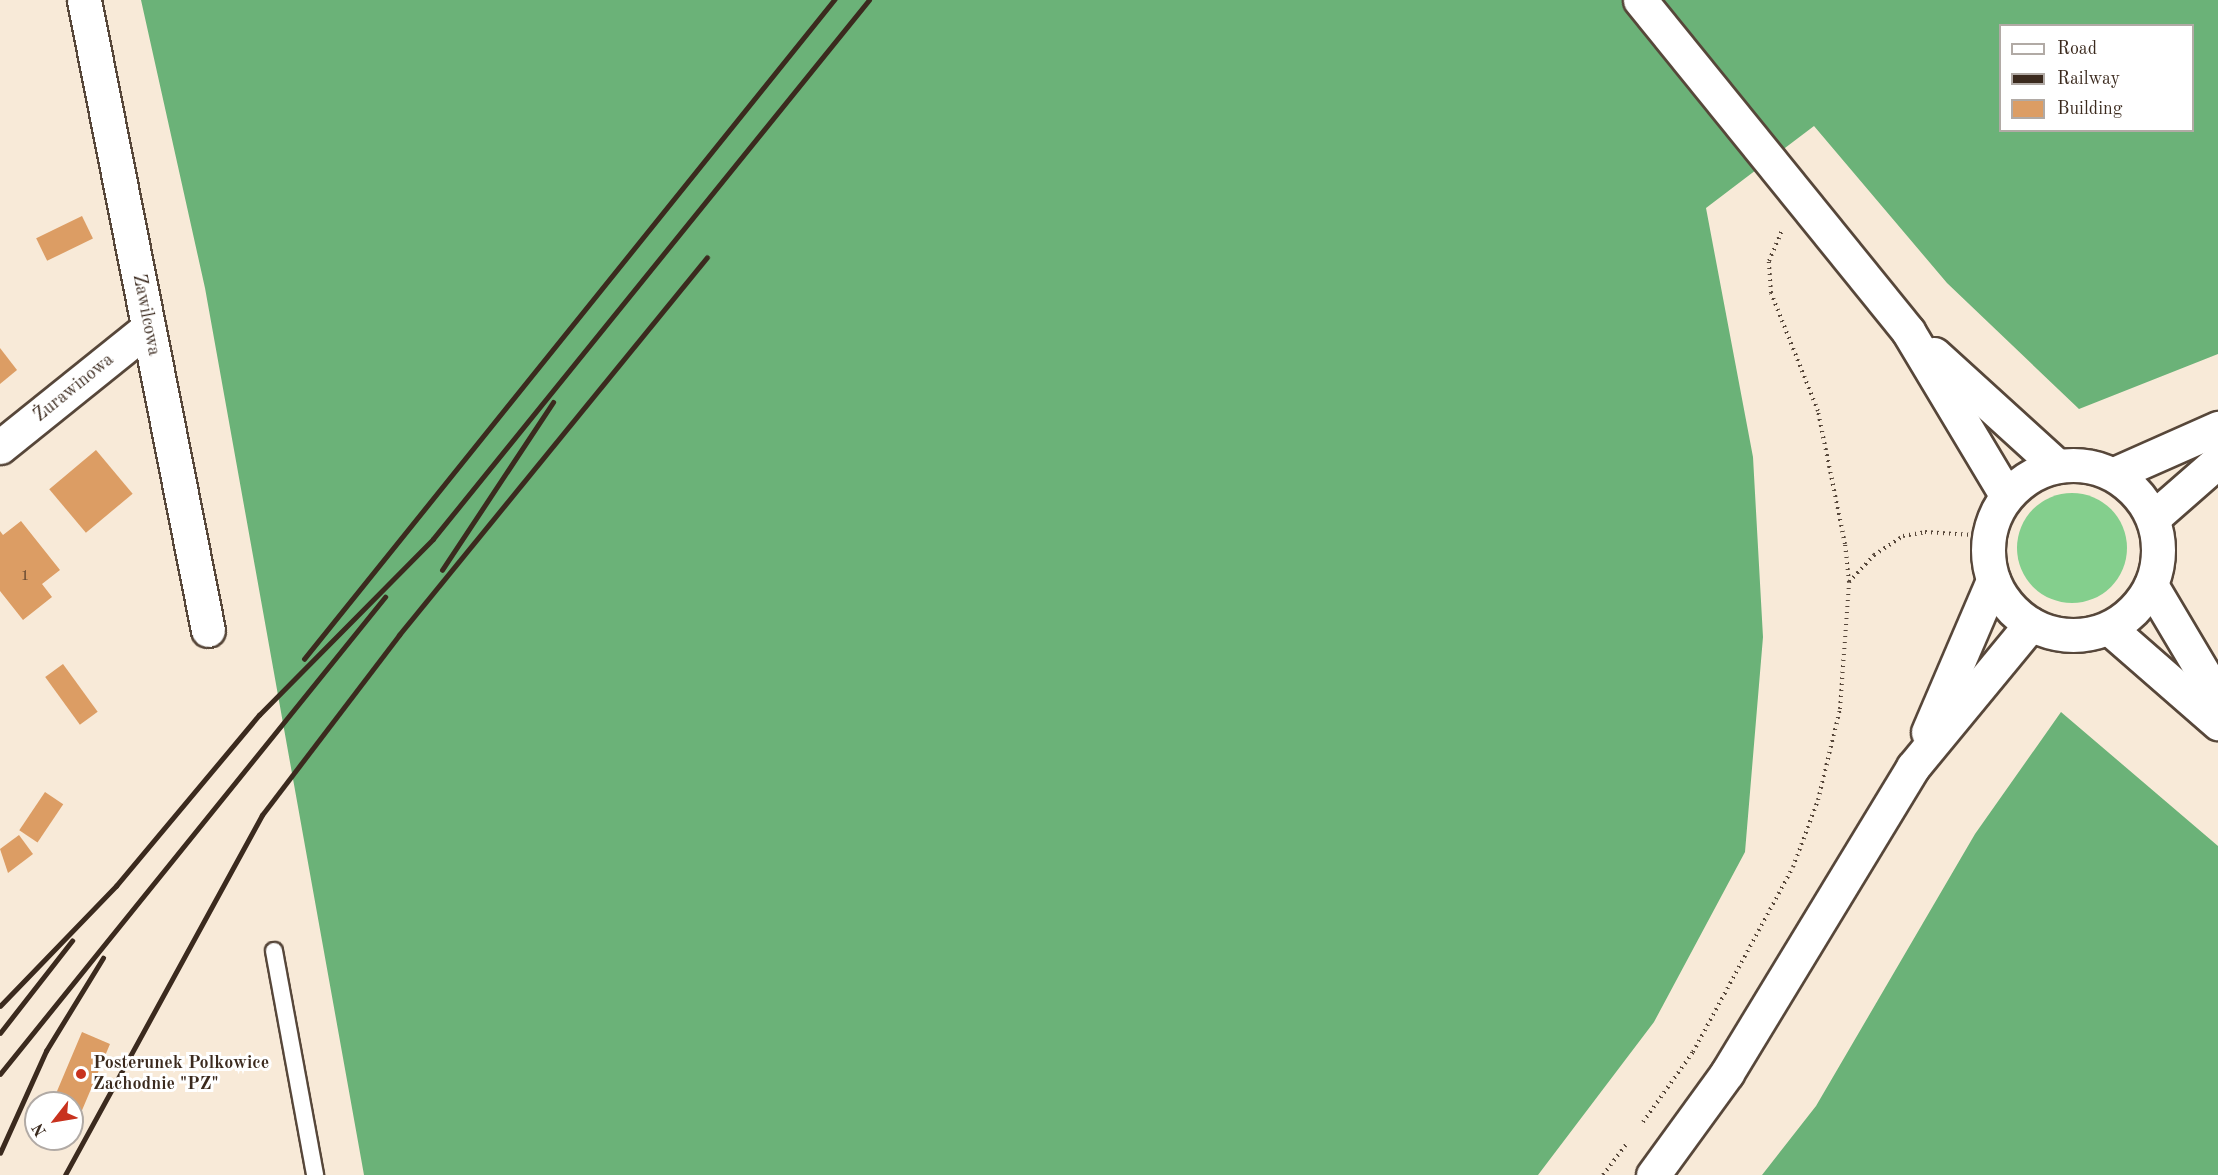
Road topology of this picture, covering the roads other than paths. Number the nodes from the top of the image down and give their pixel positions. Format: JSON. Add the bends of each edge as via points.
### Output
{"nodes":[{"id":1,"x":84,"y":0,"type":"edge"},
{"id":2,"x":1640,"y":0,"type":"edge"},
{"id":3,"x":148,"y":328,"type":"junction"},
{"id":4,"x":1908,"y":331,"type":"junction"},
{"id":5,"x":2218,"y":428,"type":"edge"},
{"id":6,"x":0,"y":447,"type":"edge"},
{"id":7,"x":2218,"y":461,"type":"edge"},
{"id":8,"x":2056,"y":465,"type":"junction"},
{"id":9,"x":2114,"y":474,"type":"junction"},
{"id":10,"x":2006,"y":495,"type":"junction"},
{"id":11,"x":2153,"y":518,"type":"junction"},
{"id":12,"x":1992,"y":580,"type":"junction"},
{"id":13,"x":2151,"y":585,"type":"junction"},
{"id":14,"x":2031,"y":624,"type":"junction"},
{"id":15,"x":2109,"y":628,"type":"junction"},
{"id":16,"x":208,"y":630,"type":"dead end"},
{"id":17,"x":2218,"y":698,"type":"edge"},
{"id":18,"x":2218,"y":723,"type":"edge"},
{"id":19,"x":1913,"y":767,"type":"junction"},
{"id":20,"x":274,"y":951,"type":"dead end"},
{"id":21,"x":315,"y":1175,"type":"edge"},
{"id":22,"x":1653,"y":1175,"type":"edge"}],
"edges":[{"from":1,"to":3,"type":"street","name":"Zawilcowa"},
{"from":2,"to":4,"type":"street"},
{"from":3,"to":6,"type":"street","name":"Żurawinowa"},
{"from":3,"to":16,"type":"street","name":"Zawilcowa"},
{"from":4,"to":8,"type":"street"},
{"from":4,"to":10,"type":"street"},
{"from":5,"to":9,"type":"street"},
{"from":7,"to":11,"type":"street"},
{"from":8,"to":9,"type":"street","via":[[2085,464]]},
{"from":8,"to":10,"type":"street","via":[[2028,476]]},
{"from":9,"to":11,"type":"street","via":[[2137,493]]},
{"from":10,"to":12,"type":"street","via":[[1988,536]]},
{"from":11,"to":13,"type":"street","via":[[2158,563]]},
{"from":12,"to":14,"type":"street","via":[[2008,606]]},
{"from":12,"to":19,"type":"street"},
{"from":13,"to":15,"type":"street","via":[[2134,610]]},
{"from":13,"to":17,"type":"street"},
{"from":14,"to":15,"type":"street","via":[[2065,634]]},
{"from":14,"to":19,"type":"street"},
{"from":15,"to":18,"type":"street"},
{"from":19,"to":22,"type":"street","via":[[1727,1073]]},
{"from":20,"to":21,"type":"lane"}]}
